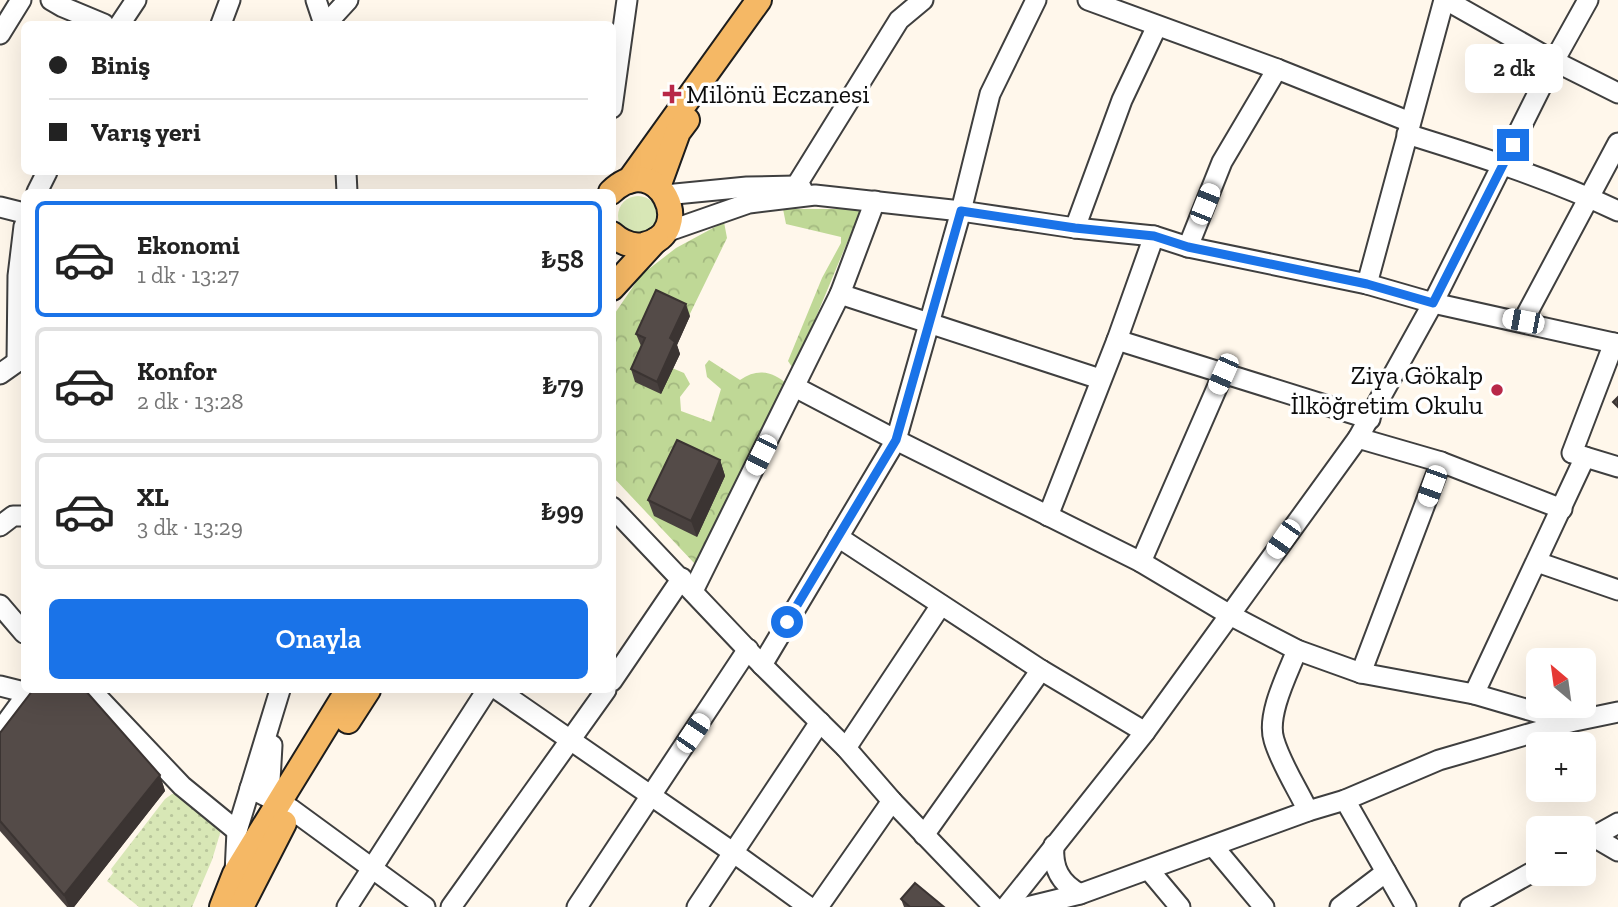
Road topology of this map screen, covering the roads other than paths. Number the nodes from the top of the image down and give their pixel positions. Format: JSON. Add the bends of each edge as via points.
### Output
{"nodes":[{"id":1,"x":21,"y":0,"type":"edge"},
{"id":2,"x":51,"y":0,"type":"edge"},
{"id":3,"x":136,"y":0,"type":"edge"},
{"id":4,"x":230,"y":0,"type":"edge"},
{"id":5,"x":316,"y":0,"type":"edge"},
{"id":6,"x":348,"y":0,"type":"edge"},
{"id":7,"x":627,"y":0,"type":"edge"},
{"id":8,"x":759,"y":0,"type":"edge"},
{"id":9,"x":776,"y":0,"type":"edge"},
{"id":10,"x":923,"y":0,"type":"edge"},
{"id":11,"x":1036,"y":0,"type":"edge"},
{"id":12,"x":1088,"y":0,"type":"edge"},
{"id":13,"x":1445,"y":0,"type":"edge"},
{"id":14,"x":1588,"y":0,"type":"edge"},
{"id":15,"x":1127,"y":7,"type":"edge"},
{"id":16,"x":97,"y":21,"type":"edge"},
{"id":17,"x":122,"y":21,"type":"edge"},
{"id":18,"x":222,"y":21,"type":"edge"},
{"id":19,"x":324,"y":21,"type":"edge"},
{"id":20,"x":328,"y":21,"type":"edge"},
{"id":21,"x":1157,"y":26,"type":"junction"},
{"id":22,"x":0,"y":34,"type":"edge"},
{"id":23,"x":617,"y":34,"type":"edge"},
{"id":24,"x":1554,"y":61,"type":"junction"},
{"id":25,"x":1277,"y":69,"type":"junction"},
{"id":26,"x":1618,"y":93,"type":"edge"},
{"id":27,"x":1409,"y":128,"type":"junction"},
{"id":28,"x":1618,"y":144,"type":"edge"},
{"id":29,"x":1503,"y":166,"type":"junction"},
{"id":30,"x":617,"y":182,"type":"edge"},
{"id":31,"x":796,"y":186,"type":"junction"},
{"id":32,"x":662,"y":191,"type":"junction"},
{"id":33,"x":815,"y":195,"type":"junction"},
{"id":34,"x":1588,"y":197,"type":"junction"},
{"id":35,"x":875,"y":201,"type":"junction"},
{"id":36,"x":0,"y":207,"type":"edge"},
{"id":37,"x":961,"y":211,"type":"junction"},
{"id":38,"x":1618,"y":211,"type":"edge"},
{"id":39,"x":21,"y":212,"type":"edge"},
{"id":40,"x":1075,"y":228,"type":"junction"},
{"id":41,"x":1154,"y":236,"type":"junction"},
{"id":42,"x":659,"y":237,"type":"junction"},
{"id":43,"x":21,"y":241,"type":"edge"},
{"id":44,"x":616,"y":241,"type":"edge"},
{"id":45,"x":1188,"y":247,"type":"junction"},
{"id":46,"x":14,"y":277,"type":"edge"},
{"id":47,"x":616,"y":284,"type":"edge"},
{"id":48,"x":1367,"y":284,"type":"junction"},
{"id":49,"x":840,"y":294,"type":"junction"},
{"id":50,"x":1433,"y":303,"type":"junction"},
{"id":51,"x":1523,"y":321,"type":"junction"},
{"id":52,"x":928,"y":323,"type":"junction"},
{"id":53,"x":1117,"y":340,"type":"junction"},
{"id":54,"x":1616,"y":343,"type":"edge"},
{"id":55,"x":21,"y":361,"type":"edge"},
{"id":56,"x":0,"y":374,"type":"edge"},
{"id":57,"x":1223,"y":374,"type":"junction"},
{"id":58,"x":1100,"y":379,"type":"junction"},
{"id":59,"x":794,"y":387,"type":"junction"},
{"id":60,"x":1370,"y":419,"type":"junction"},
{"id":61,"x":1358,"y":438,"type":"junction"},
{"id":62,"x":896,"y":440,"type":"junction"},
{"id":63,"x":1585,"y":457,"type":"junction"},
{"id":64,"x":1441,"y":462,"type":"junction"},
{"id":65,"x":1618,"y":467,"type":"edge"},
{"id":66,"x":1562,"y":509,"type":"junction"},
{"id":67,"x":616,"y":511,"type":"edge"},
{"id":68,"x":21,"y":516,"type":"edge"},
{"id":69,"x":1048,"y":516,"type":"junction"},
{"id":70,"x":0,"y":526,"type":"edge"},
{"id":71,"x":838,"y":537,"type":"junction"},
{"id":72,"x":1141,"y":562,"type":"junction"},
{"id":73,"x":1537,"y":562,"type":"junction"},
{"id":74,"x":688,"y":585,"type":"junction"},
{"id":75,"x":1618,"y":590,"type":"edge"},
{"id":76,"x":941,"y":605,"type":"junction"},
{"id":77,"x":0,"y":606,"type":"edge"},
{"id":78,"x":1230,"y":615,"type":"junction"},
{"id":79,"x":21,"y":630,"type":"edge"},
{"id":80,"x":748,"y":649,"type":"junction"},
{"id":81,"x":1297,"y":650,"type":"junction"},
{"id":82,"x":762,"y":665,"type":"junction"},
{"id":83,"x":1041,"y":670,"type":"junction"},
{"id":84,"x":1361,"y":673,"type":"junction"},
{"id":85,"x":616,"y":676,"type":"edge"},
{"id":86,"x":0,"y":686,"type":"edge"},
{"id":87,"x":21,"y":690,"type":"edge"},
{"id":88,"x":28,"y":693,"type":"edge"},
{"id":89,"x":94,"y":693,"type":"edge"},
{"id":90,"x":346,"y":693,"type":"edge"},
{"id":91,"x":365,"y":693,"type":"edge"},
{"id":92,"x":485,"y":693,"type":"edge"},
{"id":93,"x":502,"y":693,"type":"edge"},
{"id":94,"x":604,"y":693,"type":"edge"},
{"id":95,"x":1474,"y":694,"type":"junction"},
{"id":96,"x":277,"y":697,"type":"edge"},
{"id":97,"x":1618,"y":712,"type":"edge"},
{"id":98,"x":820,"y":722,"type":"junction"},
{"id":99,"x":1570,"y":722,"type":"junction"},
{"id":100,"x":0,"y":731,"type":"edge"},
{"id":101,"x":1145,"y":732,"type":"junction"},
{"id":102,"x":572,"y":740,"type":"junction"},
{"id":103,"x":846,"y":748,"type":"junction"},
{"id":104,"x":271,"y":793,"type":"junction"},
{"id":105,"x":652,"y":795,"type":"junction"},
{"id":106,"x":1345,"y":800,"type":"junction"},
{"id":107,"x":892,"y":801,"type":"junction"},
{"id":108,"x":1308,"y":810,"type":"junction"},
{"id":109,"x":1618,"y":823,"type":"edge"},
{"id":110,"x":237,"y":831,"type":"junction"},
{"id":111,"x":924,"y":835,"type":"junction"},
{"id":112,"x":1596,"y":835,"type":"edge"},
{"id":113,"x":1596,"y":842,"type":"edge"},
{"id":114,"x":1054,"y":845,"type":"junction"},
{"id":115,"x":1213,"y":846,"type":"junction"},
{"id":116,"x":1618,"y":850,"type":"edge"},
{"id":117,"x":734,"y":853,"type":"junction"},
{"id":118,"x":373,"y":868,"type":"junction"},
{"id":119,"x":1149,"y":870,"type":"junction"},
{"id":120,"x":1386,"y":872,"type":"junction"},
{"id":121,"x":235,"y":874,"type":"junction"},
{"id":122,"x":1526,"y":877,"type":"edge"},
{"id":123,"x":1080,"y":894,"type":"junction"},
{"id":124,"x":1485,"y":904,"type":"edge"},
{"id":125,"x":222,"y":907,"type":"edge"},
{"id":126,"x":241,"y":907,"type":"edge"},
{"id":127,"x":347,"y":907,"type":"edge"},
{"id":128,"x":425,"y":907,"type":"edge"},
{"id":129,"x":451,"y":907,"type":"edge"},
{"id":130,"x":577,"y":907,"type":"edge"},
{"id":131,"x":697,"y":907,"type":"edge"},
{"id":132,"x":808,"y":907,"type":"edge"},
{"id":133,"x":818,"y":907,"type":"edge"},
{"id":134,"x":994,"y":907,"type":"edge"},
{"id":135,"x":1006,"y":907,"type":"edge"},
{"id":136,"x":1027,"y":907,"type":"edge"},
{"id":137,"x":1180,"y":907,"type":"edge"},
{"id":138,"x":1264,"y":907,"type":"edge"},
{"id":139,"x":1340,"y":907,"type":"edge"},
{"id":140,"x":1406,"y":907,"type":"edge"}],
"edges":[{"from":1,"to":22,"type":"street"},
{"from":2,"to":16,"type":"street"},
{"from":3,"to":17,"type":"street"},
{"from":4,"to":18,"type":"street"},
{"from":5,"to":19,"type":"street"},
{"from":6,"to":20,"type":"street"},
{"from":7,"to":23,"type":"street"},
{"from":8,"to":30,"type":"main road"},
{"from":9,"to":32,"type":"main road","via":[[678,132]]},
{"from":10,"to":31,"type":"street","via":[[899,20]]},
{"from":11,"to":37,"type":"street","via":[[990,94]]},
{"from":12,"to":15,"type":"street"},
{"from":13,"to":24,"type":"street"},
{"from":13,"to":27,"type":"street"},
{"from":14,"to":24,"type":"street"},
{"from":15,"to":21,"type":"street"},
{"from":21,"to":25,"type":"street"},
{"from":21,"to":40,"type":"street","via":[[1122,100]]},
{"from":24,"to":26,"type":"street"},
{"from":24,"to":29,"type":"street"},
{"from":25,"to":27,"type":"street"},
{"from":25,"to":45,"type":"street","via":[[1222,162]]},
{"from":27,"to":29,"type":"street"},
{"from":27,"to":48,"type":"street"},
{"from":28,"to":34,"type":"street"},
{"from":29,"to":34,"type":"street"},
{"from":29,"to":50,"type":"street"},
{"from":30,"to":32,"type":"main road","via":[[649,181]]},
{"from":31,"to":32,"type":"street"},
{"from":31,"to":33,"type":"street"},
{"from":32,"to":42,"type":"main road","via":[[670,214]]},
{"from":33,"to":35,"type":"street"},
{"from":33,"to":42,"type":"street","via":[[748,203]]},
{"from":34,"to":38,"type":"street"},
{"from":34,"to":51,"type":"street"},
{"from":35,"to":37,"type":"street"},
{"from":35,"to":49,"type":"street"},
{"from":36,"to":39,"type":"street"},
{"from":37,"to":40,"type":"street"},
{"from":37,"to":52,"type":"street"},
{"from":40,"to":41,"type":"street"},
{"from":41,"to":45,"type":"street"},
{"from":41,"to":53,"type":"street"},
{"from":42,"to":44,"type":"main road","via":[[636,246]]},
{"from":42,"to":47,"type":"main road"},
{"from":43,"to":46,"type":"street"},
{"from":45,"to":48,"type":"street"},
{"from":46,"to":55,"type":"street"},
{"from":48,"to":50,"type":"street"},
{"from":49,"to":52,"type":"street"},
{"from":49,"to":59,"type":"street"},
{"from":50,"to":51,"type":"street"},
{"from":50,"to":60,"type":"street"},
{"from":51,"to":54,"type":"street"},
{"from":52,"to":58,"type":"street"},
{"from":52,"to":62,"type":"street"},
{"from":53,"to":57,"type":"street"},
{"from":53,"to":58,"type":"street"},
{"from":54,"to":63,"type":"street","via":[[1572,453]]},
{"from":55,"to":56,"type":"street"},
{"from":57,"to":60,"type":"street"},
{"from":57,"to":72,"type":"street"},
{"from":58,"to":69,"type":"street"},
{"from":59,"to":62,"type":"street"},
{"from":59,"to":74,"type":"street"},
{"from":60,"to":61,"type":"street"},
{"from":61,"to":64,"type":"street"},
{"from":61,"to":78,"type":"street"},
{"from":62,"to":69,"type":"street"},
{"from":62,"to":71,"type":"street"},
{"from":63,"to":65,"type":"street"},
{"from":63,"to":66,"type":"street"},
{"from":64,"to":66,"type":"street"},
{"from":64,"to":84,"type":"street"},
{"from":66,"to":73,"type":"street"},
{"from":67,"to":74,"type":"street"},
{"from":68,"to":70,"type":"street"},
{"from":69,"to":72,"type":"street"},
{"from":71,"to":76,"type":"street"},
{"from":71,"to":82,"type":"street"},
{"from":72,"to":78,"type":"street"},
{"from":73,"to":75,"type":"street"},
{"from":73,"to":95,"type":"street"},
{"from":74,"to":80,"type":"street"},
{"from":74,"to":85,"type":"street"},
{"from":76,"to":83,"type":"street"},
{"from":76,"to":103,"type":"street"},
{"from":77,"to":79,"type":"street"},
{"from":78,"to":81,"type":"street"},
{"from":78,"to":101,"type":"street"},
{"from":80,"to":82,"type":"street"},
{"from":80,"to":105,"type":"street"},
{"from":81,"to":84,"type":"street"},
{"from":81,"to":108,"type":"street","via":[[1272,725],[1274,740]]},
{"from":82,"to":98,"type":"street"},
{"from":83,"to":101,"type":"street"},
{"from":83,"to":111,"type":"street"},
{"from":84,"to":95,"type":"street"},
{"from":86,"to":87,"type":"street"},
{"from":88,"to":100,"type":"street"},
{"from":89,"to":110,"type":"street","via":[[182,786]]},
{"from":90,"to":104,"type":"main road"},
{"from":91,"to":104,"type":"main road"},
{"from":92,"to":118,"type":"street"},
{"from":93,"to":102,"type":"street"},
{"from":94,"to":102,"type":"street"},
{"from":95,"to":99,"type":"street"},
{"from":96,"to":104,"type":"street"},
{"from":97,"to":99,"type":"street"},
{"from":98,"to":103,"type":"street"},
{"from":98,"to":117,"type":"street"},
{"from":99,"to":106,"type":"street","via":[[1439,760]]},
{"from":101,"to":114,"type":"street"},
{"from":102,"to":105,"type":"street"},
{"from":102,"to":129,"type":"street"},
{"from":103,"to":107,"type":"street"},
{"from":104,"to":110,"type":"street"},
{"from":104,"to":118,"type":"street"},
{"from":104,"to":121,"type":"main road"},
{"from":104,"to":126,"type":"main road"},
{"from":105,"to":117,"type":"street"},
{"from":105,"to":130,"type":"street"},
{"from":106,"to":108,"type":"street"},
{"from":106,"to":120,"type":"street"},
{"from":107,"to":111,"type":"street"},
{"from":107,"to":133,"type":"street"},
{"from":108,"to":115,"type":"street"},
{"from":109,"to":112,"type":"street"},
{"from":110,"to":121,"type":"street"},
{"from":111,"to":134,"type":"street"},
{"from":113,"to":116,"type":"street"},
{"from":114,"to":123,"type":"street","via":[[1059,877]]},
{"from":114,"to":135,"type":"street"},
{"from":115,"to":119,"type":"street"},
{"from":115,"to":138,"type":"street"},
{"from":117,"to":131,"type":"street"},
{"from":117,"to":132,"type":"street"},
{"from":118,"to":127,"type":"street"},
{"from":118,"to":128,"type":"street"},
{"from":119,"to":123,"type":"street"},
{"from":119,"to":137,"type":"street"},
{"from":120,"to":139,"type":"street"},
{"from":120,"to":140,"type":"street"},
{"from":121,"to":125,"type":"main road"},
{"from":122,"to":124,"type":"street"},
{"from":123,"to":136,"type":"street"}]}
